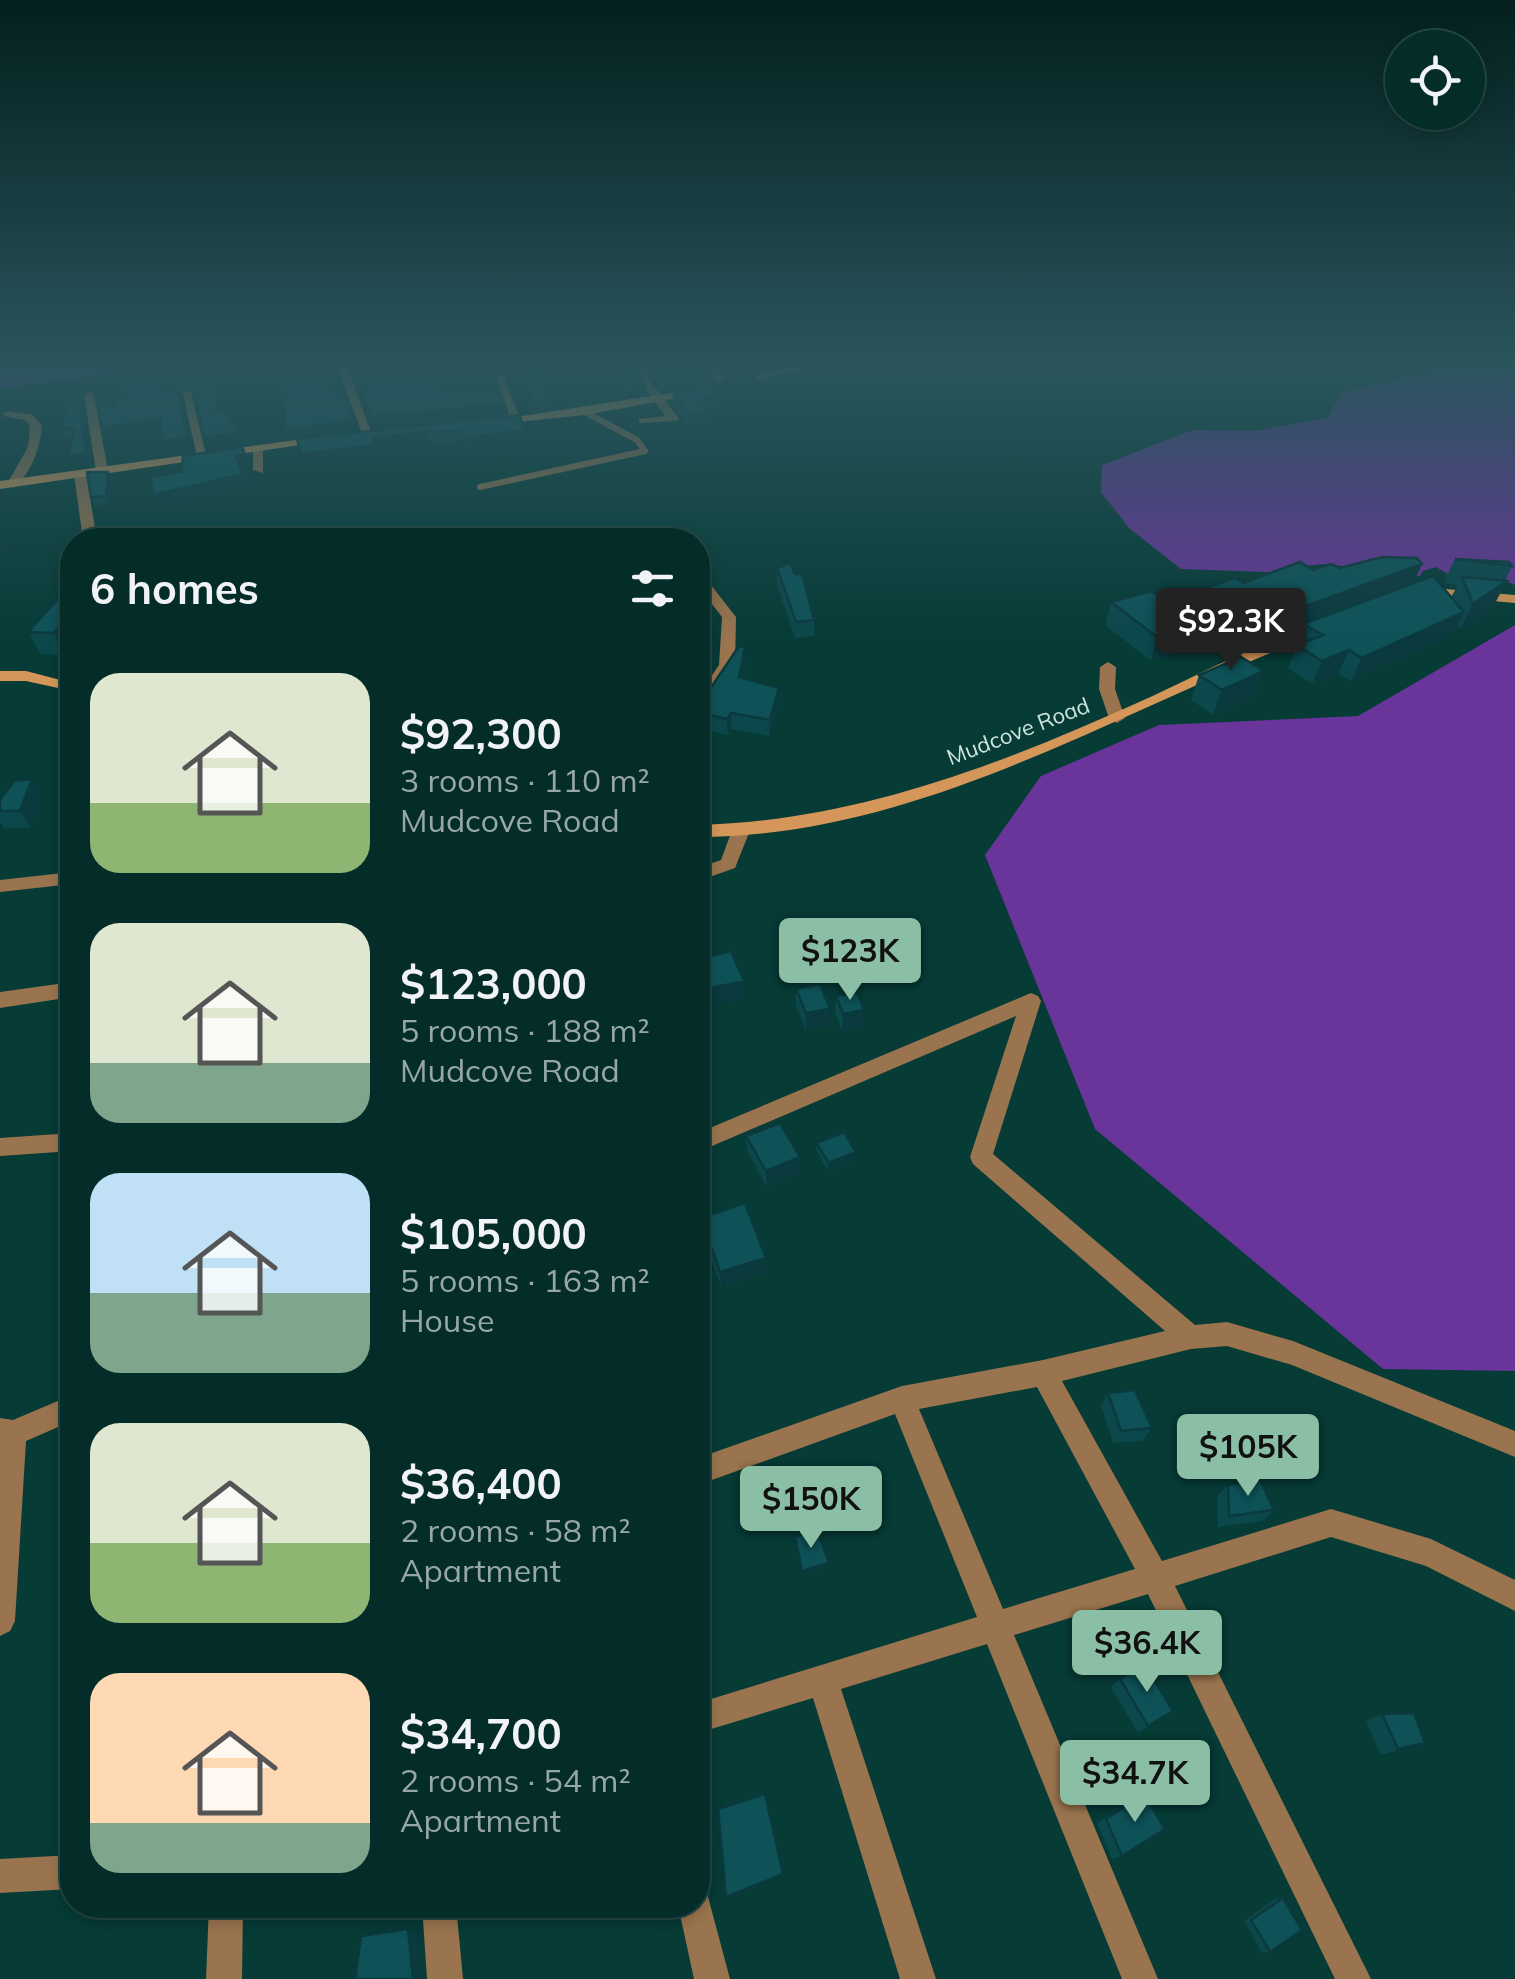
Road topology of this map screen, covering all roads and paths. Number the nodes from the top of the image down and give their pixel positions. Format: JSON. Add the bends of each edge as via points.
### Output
{"nodes":[{"id":1,"x":27,"y":456,"type":"edge"},
{"id":2,"x":99,"y":456,"type":"edge"},
{"id":3,"x":201,"y":456,"type":"edge"},
{"id":4,"x":257,"y":456,"type":"edge"},
{"id":5,"x":620,"y":456,"type":"edge"},
{"id":6,"x":258,"y":470,"type":"dead end"},
{"id":7,"x":102,"y":471,"type":"junction"},
{"id":8,"x":80,"y":474,"type":"junction"},
{"id":9,"x":6,"y":484,"type":"edge"},
{"id":10,"x":480,"y":487,"type":"dead end"},
{"id":11,"x":88,"y":528,"type":"edge"},
{"id":12,"x":710,"y":593,"type":"edge"},
{"id":13,"x":1404,"y":598,"type":"edge"},
{"id":14,"x":1515,"y":599,"type":"edge"},
{"id":15,"x":1331,"y":624,"type":"edge"},
{"id":16,"x":1108,"y":667,"type":"dead end"},
{"id":17,"x":0,"y":676,"type":"edge"},
{"id":18,"x":60,"y":684,"type":"edge"},
{"id":19,"x":710,"y":689,"type":"edge"},
{"id":20,"x":1117,"y":718,"type":"junction"},
{"id":21,"x":710,"y":832,"type":"edge"},
{"id":22,"x":740,"y":833,"type":"junction"},
{"id":23,"x":710,"y":871,"type":"edge"},
{"id":24,"x":60,"y":879,"type":"edge"},
{"id":25,"x":0,"y":886,"type":"edge"},
{"id":26,"x":60,"y":992,"type":"edge"},
{"id":27,"x":0,"y":1000,"type":"edge"},
{"id":28,"x":710,"y":1137,"type":"edge"},
{"id":29,"x":60,"y":1143,"type":"edge"},
{"id":30,"x":0,"y":1147,"type":"edge"},
{"id":31,"x":1191,"y":1337,"type":"junction"},
{"id":32,"x":1043,"y":1373,"type":"junction"},
{"id":33,"x":902,"y":1400,"type":"junction"},
{"id":34,"x":60,"y":1412,"type":"edge"},
{"id":35,"x":7,"y":1432,"type":"edge"},
{"id":36,"x":1515,"y":1444,"type":"edge"},
{"id":37,"x":710,"y":1466,"type":"edge"},
{"id":38,"x":1155,"y":1578,"type":"junction"},
{"id":39,"x":1515,"y":1596,"type":"edge"},
{"id":40,"x":0,"y":1621,"type":"edge"},
{"id":41,"x":994,"y":1627,"type":"junction"},
{"id":42,"x":823,"y":1680,"type":"junction"},
{"id":43,"x":710,"y":1714,"type":"edge"},
{"id":44,"x":60,"y":1873,"type":"edge"},
{"id":45,"x":0,"y":1876,"type":"edge"},
{"id":46,"x":226,"y":1918,"type":"edge"},
{"id":47,"x":440,"y":1918,"type":"edge"},
{"id":48,"x":698,"y":1918,"type":"edge"},
{"id":49,"x":224,"y":1979,"type":"edge"},
{"id":50,"x":445,"y":1979,"type":"edge"},
{"id":51,"x":712,"y":1979,"type":"edge"},
{"id":52,"x":918,"y":1979,"type":"edge"},
{"id":53,"x":1140,"y":1979,"type":"edge"},
{"id":54,"x":1354,"y":1979,"type":"edge"}],
"edges":[{"from":1,"to":9,"type":"street"},
{"from":2,"to":7,"type":"street"},
{"from":3,"to":7,"type":"street"},
{"from":4,"to":6,"type":"street"},
{"from":5,"to":10,"type":"lane"},
{"from":7,"to":8,"type":"street"},
{"from":8,"to":9,"type":"street"},
{"from":8,"to":11,"type":"street"},
{"from":12,"to":19,"type":"street","via":[[730,617],[727,664]]},
{"from":13,"to":14,"type":"street","via":[[1422,592]]},
{"from":15,"to":20,"type":"street","name":"Mudcove Road"},
{"from":16,"to":20,"type":"street"},
{"from":17,"to":18,"type":"street"},
{"from":20,"to":22,"type":"street","name":"Mudcove Road","via":[[855,813]]},
{"from":21,"to":22,"type":"street","name":"Mudcove Road"},
{"from":22,"to":23,"type":"street","via":[[729,864]]},
{"from":24,"to":25,"type":"street"},
{"from":26,"to":27,"type":"street"},
{"from":28,"to":31,"type":"street","via":[[1030,1001],[981,1157]]},
{"from":29,"to":30,"type":"street"},
{"from":31,"to":32,"type":"street"},
{"from":31,"to":36,"type":"street","via":[[1227,1334],[1294,1353]]},
{"from":32,"to":33,"type":"street"},
{"from":32,"to":38,"type":"street"},
{"from":33,"to":37,"type":"street"},
{"from":33,"to":41,"type":"street"},
{"from":34,"to":35,"type":"street"},
{"from":35,"to":40,"type":"street"},
{"from":38,"to":39,"type":"street","via":[[1331,1523],[1431,1553]]},
{"from":38,"to":41,"type":"street"},
{"from":38,"to":54,"type":"street"},
{"from":41,"to":42,"type":"street"},
{"from":41,"to":53,"type":"street"},
{"from":42,"to":43,"type":"street"},
{"from":42,"to":52,"type":"street"},
{"from":44,"to":45,"type":"street"},
{"from":46,"to":49,"type":"street"},
{"from":47,"to":50,"type":"street"},
{"from":48,"to":51,"type":"street"}]}
